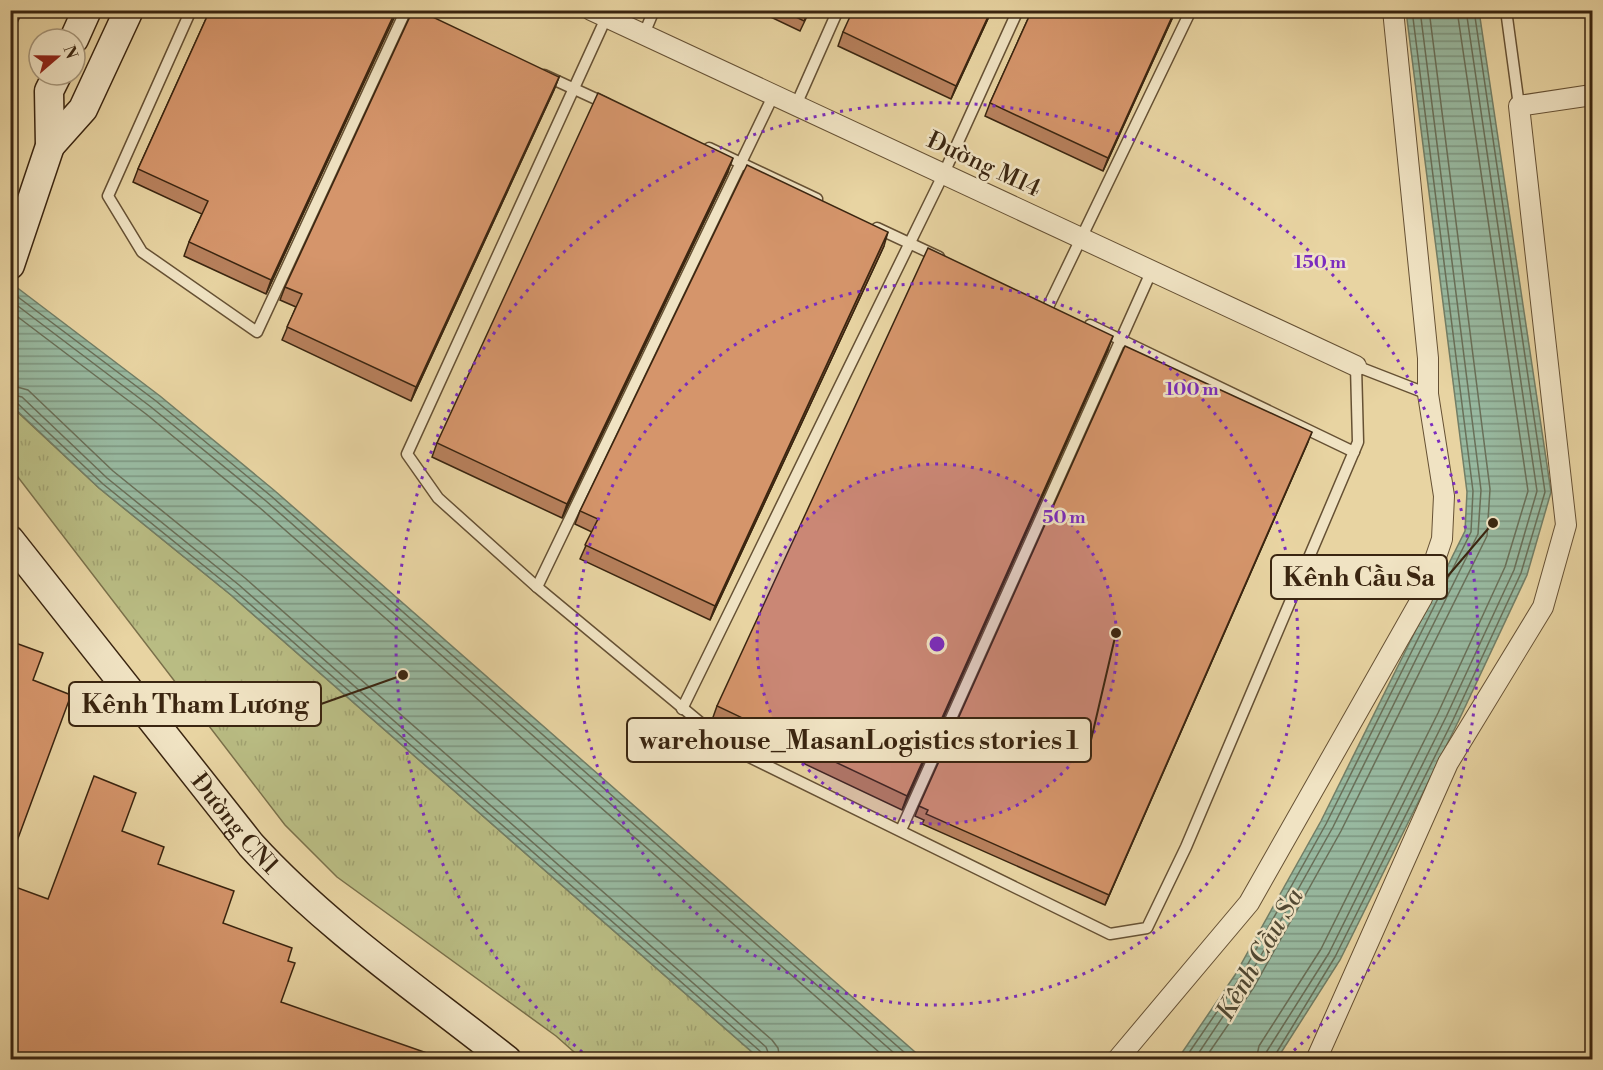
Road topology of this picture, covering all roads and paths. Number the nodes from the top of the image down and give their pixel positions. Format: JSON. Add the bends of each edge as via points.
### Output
{"nodes":[{"id":1,"x":87,"y":10,"type":"edge"},
{"id":2,"x":129,"y":10,"type":"edge"},
{"id":3,"x":191,"y":10,"type":"edge"},
{"id":4,"x":406,"y":10,"type":"edge"},
{"id":5,"x":654,"y":10,"type":"edge"},
{"id":6,"x":838,"y":10,"type":"edge"},
{"id":7,"x":1018,"y":10,"type":"edge"},
{"id":8,"x":1191,"y":10,"type":"edge"},
{"id":9,"x":1393,"y":10,"type":"edge"},
{"id":10,"x":1506,"y":10,"type":"edge"},
{"id":11,"x":598,"y":14,"type":"edge"},
{"id":12,"x":79,"y":27,"type":"edge"},
{"id":13,"x":644,"y":34,"type":"junction"},
{"id":14,"x":531,"y":69,"type":"edge"},
{"id":15,"x":51,"y":87,"type":"edge"},
{"id":16,"x":574,"y":90,"type":"junction"},
{"id":17,"x":774,"y":94,"type":"junction"},
{"id":18,"x":1593,"y":95,"type":"edge"},
{"id":19,"x":796,"y":105,"type":"junction"},
{"id":20,"x":1519,"y":106,"type":"junction"},
{"id":21,"x":615,"y":108,"type":"edge"},
{"id":22,"x":699,"y":143,"type":"edge"},
{"id":23,"x":50,"y":146,"type":"junction"},
{"id":24,"x":741,"y":161,"type":"junction"},
{"id":25,"x":944,"y":173,"type":"junction"},
{"id":26,"x":825,"y":202,"type":"edge"},
{"id":27,"x":867,"y":223,"type":"edge"},
{"id":28,"x":1082,"y":238,"type":"junction"},
{"id":29,"x":909,"y":244,"type":"junction"},
{"id":30,"x":952,"y":263,"type":"edge"},
{"id":31,"x":10,"y":265,"type":"edge"},
{"id":32,"x":1152,"y":270,"type":"junction"},
{"id":33,"x":1047,"y":306,"type":"edge"},
{"id":34,"x":1076,"y":319,"type":"edge"},
{"id":35,"x":1121,"y":340,"type":"junction"},
{"id":36,"x":1356,"y":366,"type":"junction"},
{"id":37,"x":1428,"y":394,"type":"junction"},
{"id":38,"x":1354,"y":452,"type":"junction"},
{"id":39,"x":10,"y":540,"type":"edge"},
{"id":40,"x":537,"y":587,"type":"junction"},
{"id":41,"x":682,"y":709,"type":"junction"},
{"id":42,"x":901,"y":830,"type":"junction"},
{"id":43,"x":507,"y":1059,"type":"edge"},
{"id":44,"x":1117,"y":1059,"type":"edge"},
{"id":45,"x":1316,"y":1059,"type":"edge"}],
"edges":[{"from":1,"to":12,"type":"street"},
{"from":2,"to":23,"type":"street","via":[[83,109]]},
{"from":3,"to":4,"type":"lane","via":[[108,196],[142,252],[257,332]]},
{"from":5,"to":13,"type":"lane"},
{"from":6,"to":19,"type":"lane"},
{"from":7,"to":25,"type":"lane"},
{"from":8,"to":28,"type":"lane"},
{"from":9,"to":37,"type":"street","via":[[1428,358]]},
{"from":10,"to":20,"type":"lane"},
{"from":11,"to":13,"type":"street","name":"Đường M14"},
{"from":11,"to":16,"type":"lane"},
{"from":13,"to":17,"type":"street","name":"Đường M14"},
{"from":14,"to":16,"type":"lane"},
{"from":15,"to":23,"type":"street"},
{"from":16,"to":21,"type":"lane"},
{"from":16,"to":40,"type":"lane","via":[[407,454],[438,498]]},
{"from":17,"to":19,"type":"street","name":"Đường M14"},
{"from":17,"to":24,"type":"lane"},
{"from":18,"to":20,"type":"street"},
{"from":19,"to":25,"type":"street","name":"Đường M14"},
{"from":20,"to":45,"type":"street","via":[[1566,525],[1544,608],[1448,763]]},
{"from":22,"to":24,"type":"lane"},
{"from":23,"to":31,"type":"street"},
{"from":24,"to":26,"type":"lane"},
{"from":24,"to":40,"type":"lane"},
{"from":25,"to":28,"type":"street","name":"Đường M14"},
{"from":25,"to":29,"type":"lane"},
{"from":27,"to":29,"type":"lane"},
{"from":28,"to":32,"type":"street","name":"Đường M14"},
{"from":28,"to":33,"type":"lane"},
{"from":29,"to":30,"type":"lane"},
{"from":29,"to":41,"type":"lane"},
{"from":32,"to":35,"type":"lane"},
{"from":32,"to":36,"type":"street","name":"Đường M14"},
{"from":34,"to":35,"type":"lane"},
{"from":35,"to":38,"type":"lane"},
{"from":35,"to":42,"type":"lane"},
{"from":36,"to":37,"type":"lane"},
{"from":36,"to":38,"type":"lane","via":[[1358,442]]},
{"from":37,"to":44,"type":"street","via":[[1444,496],[1442,539],[1422,598],[1249,903]]},
{"from":38,"to":42,"type":"lane","via":[[1186,847],[1147,928],[1110,934]]},
{"from":39,"to":43,"type":"street","name":"Đường CN1","via":[[251,845],[286,883]]},
{"from":40,"to":41,"type":"lane"},
{"from":41,"to":42,"type":"lane","via":[[731,748]]}]}
